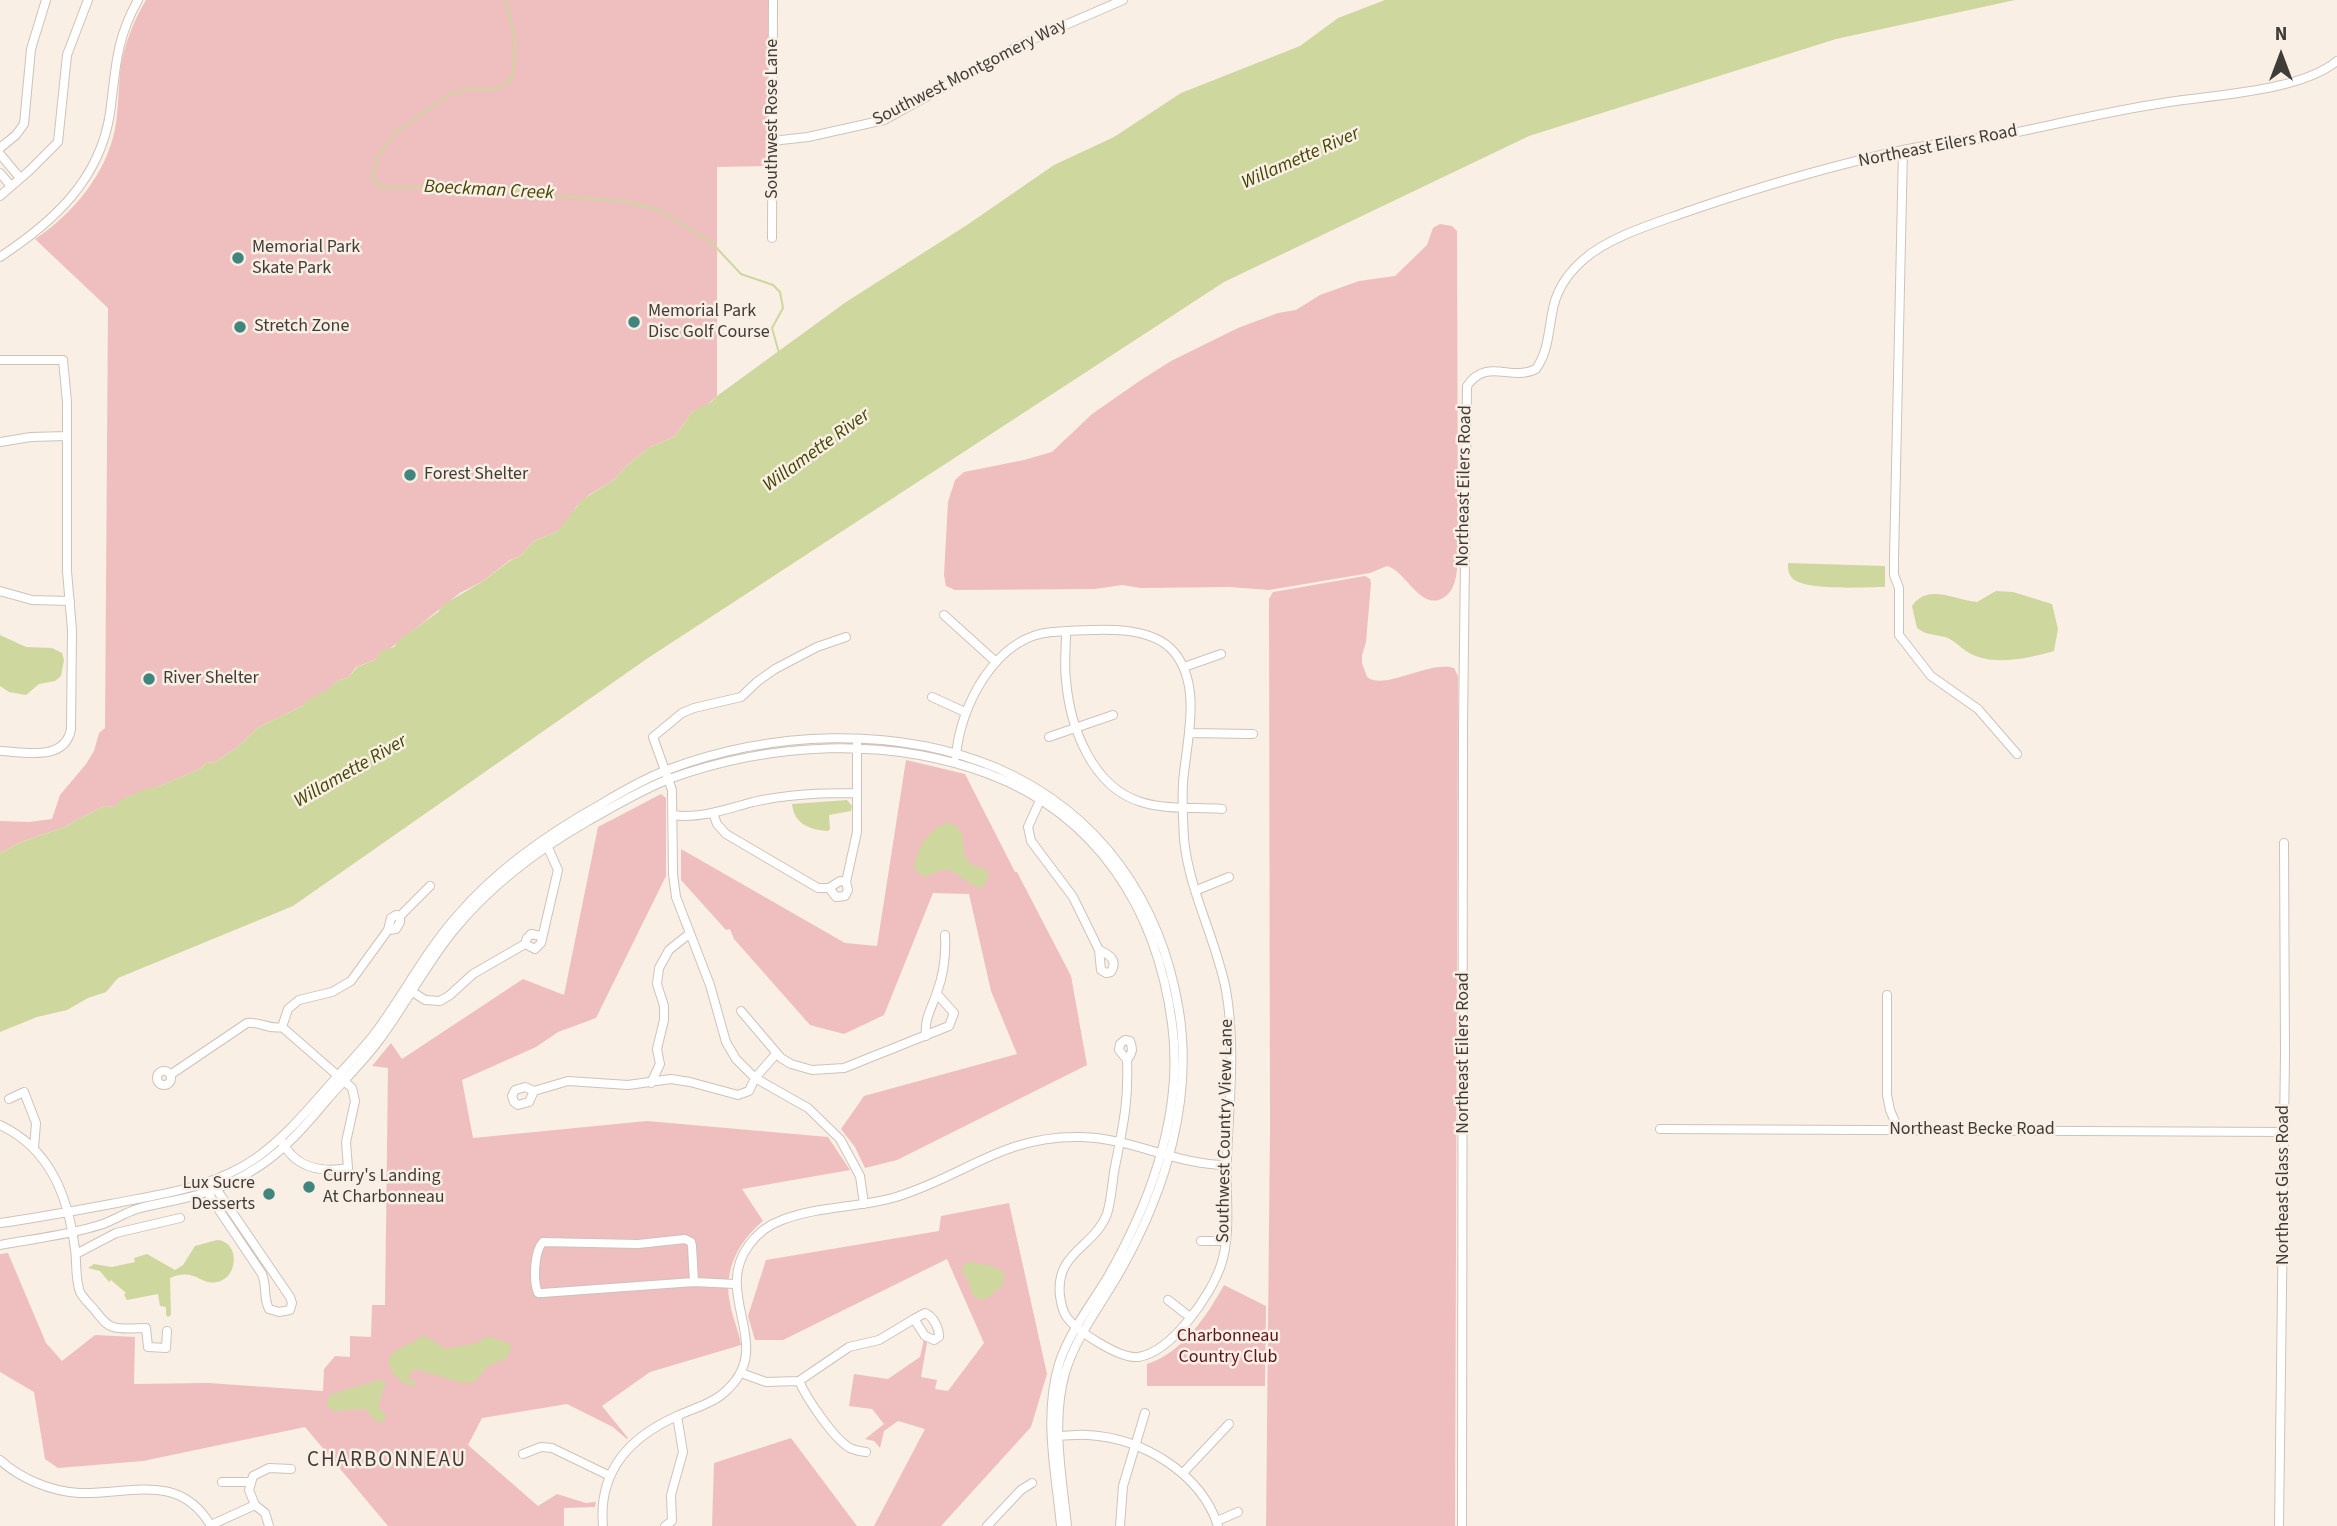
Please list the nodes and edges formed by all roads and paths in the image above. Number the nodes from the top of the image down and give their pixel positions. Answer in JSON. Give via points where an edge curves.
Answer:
{"nodes":[{"id":1,"x":46,"y":0,"type":"edge"},
{"id":2,"x":88,"y":0,"type":"edge"},
{"id":3,"x":138,"y":0,"type":"edge"},
{"id":4,"x":774,"y":0,"type":"edge"},
{"id":5,"x":1123,"y":0,"type":"edge"},
{"id":6,"x":2337,"y":61,"type":"edge"},
{"id":7,"x":772,"y":141,"type":"junction"},
{"id":8,"x":0,"y":148,"type":"edge"},
{"id":9,"x":1903,"y":150,"type":"junction"},
{"id":10,"x":0,"y":154,"type":"edge"},
{"id":11,"x":0,"y":173,"type":"edge"},
{"id":12,"x":20,"y":178,"type":"junction"},
{"id":13,"x":11,"y":186,"type":"junction"},
{"id":14,"x":0,"y":195,"type":"edge"},
{"id":15,"x":772,"y":238,"type":"dead end"},
{"id":16,"x":0,"y":257,"type":"edge"},
{"id":17,"x":0,"y":360,"type":"edge"},
{"id":18,"x":67,"y":436,"type":"junction"},
{"id":19,"x":0,"y":442,"type":"edge"},
{"id":20,"x":0,"y":591,"type":"edge"},
{"id":21,"x":71,"y":601,"type":"junction"},
{"id":22,"x":944,"y":615,"type":"dead end"},
{"id":23,"x":1066,"y":632,"type":"junction"},
{"id":24,"x":846,"y":637,"type":"dead end"},
{"id":25,"x":1220,"y":654,"type":"dead end"},
{"id":26,"x":996,"y":662,"type":"junction"},
{"id":27,"x":1184,"y":667,"type":"junction"},
{"id":28,"x":932,"y":697,"type":"dead end"},
{"id":29,"x":965,"y":712,"type":"junction"},
{"id":30,"x":1113,"y":715,"type":"dead end"},
{"id":31,"x":1075,"y":728,"type":"junction"},
{"id":32,"x":1189,"y":733,"type":"junction"},
{"id":33,"x":1253,"y":734,"type":"dead end"},
{"id":34,"x":1049,"y":737,"type":"dead end"},
{"id":35,"x":857,"y":744,"type":"junction"},
{"id":36,"x":0,"y":751,"type":"edge"},
{"id":37,"x":2017,"y":754,"type":"dead end"},
{"id":38,"x":956,"y":758,"type":"junction"},
{"id":39,"x":668,"y":775,"type":"junction"},
{"id":40,"x":857,"y":793,"type":"junction"},
{"id":41,"x":1042,"y":797,"type":"junction"},
{"id":42,"x":1183,"y":807,"type":"junction"},
{"id":43,"x":1222,"y":808,"type":"dead end"},
{"id":44,"x":713,"y":813,"type":"junction"},
{"id":45,"x":673,"y":815,"type":"junction"},
{"id":46,"x":545,"y":842,"type":"junction"},
{"id":47,"x":2284,"y":844,"type":"dead end"},
{"id":48,"x":1229,"y":877,"type":"dead end"},
{"id":49,"x":846,"y":883,"type":"junction"},
{"id":50,"x":430,"y":886,"type":"dead end"},
{"id":51,"x":829,"y":888,"type":"junction"},
{"id":52,"x":1197,"y":890,"type":"junction"},
{"id":53,"x":690,"y":934,"type":"junction"},
{"id":54,"x":945,"y":935,"type":"dead end"},
{"id":55,"x":1099,"y":950,"type":"dead end"},
{"id":56,"x":409,"y":989,"type":"junction"},
{"id":57,"x":937,"y":994,"type":"junction"},
{"id":58,"x":1887,"y":995,"type":"dead end"},
{"id":59,"x":741,"y":1011,"type":"dead end"},
{"id":60,"x":282,"y":1027,"type":"junction"},
{"id":61,"x":926,"y":1036,"type":"junction"},
{"id":62,"x":776,"y":1054,"type":"junction"},
{"id":63,"x":1127,"y":1060,"type":"dead end"},
{"id":64,"x":660,"y":1064,"type":"junction"},
{"id":65,"x":170,"y":1075,"type":"dead end"},
{"id":66,"x":341,"y":1078,"type":"junction"},
{"id":67,"x":755,"y":1078,"type":"junction"},
{"id":68,"x":671,"y":1079,"type":"junction"},
{"id":69,"x":651,"y":1083,"type":"junction"},
{"id":70,"x":534,"y":1091,"type":"dead end"},
{"id":71,"x":9,"y":1099,"type":"dead end"},
{"id":72,"x":0,"y":1125,"type":"edge"},
{"id":73,"x":1660,"y":1129,"type":"dead end"},
{"id":74,"x":1898,"y":1129,"type":"junction"},
{"id":75,"x":2284,"y":1132,"type":"junction"},
{"id":76,"x":282,"y":1143,"type":"junction"},
{"id":77,"x":1121,"y":1143,"type":"junction"},
{"id":78,"x":34,"y":1148,"type":"junction"},
{"id":79,"x":1166,"y":1154,"type":"junction"},
{"id":80,"x":1226,"y":1165,"type":"junction"},
{"id":81,"x":211,"y":1188,"type":"junction"},
{"id":82,"x":864,"y":1204,"type":"junction"},
{"id":83,"x":68,"y":1212,"type":"junction"},
{"id":84,"x":180,"y":1218,"type":"dead end"},
{"id":85,"x":0,"y":1223,"type":"edge"},
{"id":86,"x":72,"y":1232,"type":"junction"},
{"id":87,"x":1201,"y":1241,"type":"dead end"},
{"id":88,"x":1226,"y":1241,"type":"junction"},
{"id":89,"x":0,"y":1245,"type":"edge"},
{"id":90,"x":76,"y":1254,"type":"junction"},
{"id":91,"x":694,"y":1282,"type":"junction"},
{"id":92,"x":735,"y":1284,"type":"junction"},
{"id":93,"x":1168,"y":1300,"type":"dead end"},
{"id":94,"x":1190,"y":1317,"type":"junction"},
{"id":95,"x":914,"y":1319,"type":"dead end"},
{"id":96,"x":1080,"y":1330,"type":"junction"},
{"id":97,"x":167,"y":1331,"type":"dead end"},
{"id":98,"x":741,"y":1373,"type":"junction"},
{"id":99,"x":799,"y":1381,"type":"junction"},
{"id":100,"x":1145,"y":1413,"type":"dead end"},
{"id":101,"x":677,"y":1416,"type":"junction"},
{"id":102,"x":1229,"y":1424,"type":"dead end"},
{"id":103,"x":1055,"y":1436,"type":"junction"},
{"id":104,"x":1135,"y":1446,"type":"junction"},
{"id":105,"x":866,"y":1452,"type":"dead end"},
{"id":106,"x":523,"y":1454,"type":"dead end"},
{"id":107,"x":0,"y":1460,"type":"edge"},
{"id":108,"x":291,"y":1469,"type":"dead end"},
{"id":109,"x":1183,"y":1473,"type":"junction"},
{"id":110,"x":610,"y":1476,"type":"junction"},
{"id":111,"x":222,"y":1482,"type":"dead end"},
{"id":112,"x":250,"y":1482,"type":"junction"},
{"id":113,"x":1032,"y":1483,"type":"dead end"},
{"id":114,"x":255,"y":1505,"type":"junction"},
{"id":115,"x":1238,"y":1511,"type":"dead end"},
{"id":116,"x":1218,"y":1523,"type":"edge"},
{"id":117,"x":991,"y":1525,"type":"edge"},
{"id":118,"x":211,"y":1526,"type":"edge"},
{"id":119,"x":269,"y":1526,"type":"edge"},
{"id":120,"x":603,"y":1526,"type":"edge"},
{"id":121,"x":665,"y":1526,"type":"edge"},
{"id":122,"x":1061,"y":1526,"type":"edge"},
{"id":123,"x":1067,"y":1526,"type":"edge"},
{"id":124,"x":1120,"y":1526,"type":"edge"},
{"id":125,"x":1461,"y":1526,"type":"edge"},
{"id":126,"x":2279,"y":1526,"type":"edge"}],
"edges":[{"from":1,"to":8,"type":"street","via":[[31,48],[23,124]]},
{"from":2,"to":12,"type":"street","via":[[67,55],[58,142]]},
{"from":3,"to":16,"type":"street","via":[[123,31],[106,133],[88,176],[60,212]]},
{"from":4,"to":7,"type":"street","name":"Southwest Rose Lane"},
{"from":5,"to":7,"type":"street","name":"Southwest Montgomery Way","via":[[1026,42],[884,120]]},
{"from":6,"to":9,"type":"street","name":"Northeast Eilers Road","via":[[2309,78],[2249,91]]},
{"from":7,"to":15,"type":"street","name":"Southwest Rose Lane"},
{"from":9,"to":37,"type":"street","via":[[1894,559],[1899,635],[1931,676],[1978,709]]},
{"from":9,"to":125,"type":"street","name":"Northeast Eilers Road","via":[[1748,191],[1658,222],[1596,251],[1559,289],[1547,346],[1536,369],[1477,375],[1467,386]]},
{"from":10,"to":12,"type":"street"},
{"from":11,"to":13,"type":"street"},
{"from":12,"to":13,"type":"street"},
{"from":13,"to":14,"type":"street"},
{"from":17,"to":18,"type":"street","via":[[63,360]]},
{"from":18,"to":19,"type":"street"},
{"from":18,"to":21,"type":"street"},
{"from":20,"to":21,"type":"street","via":[[32,600]]},
{"from":21,"to":36,"type":"street","via":[[69,737],[54,752]]},
{"from":22,"to":26,"type":"street"},
{"from":23,"to":26,"type":"street","via":[[1034,635],[1004,652]]},
{"from":23,"to":27,"type":"street","via":[[1143,633],[1164,643]]},
{"from":23,"to":31,"type":"street","via":[[1066,684]]},
{"from":24,"to":39,"type":"street","via":[[775,669],[741,697],[682,713],[653,737]]},
{"from":25,"to":27,"type":"street"},
{"from":26,"to":29,"type":"street"},
{"from":27,"to":32,"type":"street","name":"Southwest Country View Lane"},
{"from":28,"to":29,"type":"street"},
{"from":29,"to":38,"type":"street"},
{"from":30,"to":31,"type":"street"},
{"from":31,"to":34,"type":"street"},
{"from":31,"to":42,"type":"street","via":[[1097,768],[1124,795],[1151,805]]},
{"from":32,"to":33,"type":"street"},
{"from":32,"to":42,"type":"street","name":"Southwest Country View Lane"},
{"from":35,"to":38,"type":"street","via":[[893,741]]},
{"from":35,"to":39,"type":"street","via":[[768,754]]},
{"from":35,"to":40,"type":"street"},
{"from":38,"to":41,"type":"street","via":[[1003,771]]},
{"from":39,"to":45,"type":"street"},
{"from":39,"to":46,"type":"street"},
{"from":40,"to":44,"type":"street","via":[[785,797]]},
{"from":40,"to":49,"type":"street","via":[[855,844]]},
{"from":41,"to":55,"type":"street","via":[[1028,827],[1031,841],[1073,897]]},
{"from":41,"to":79,"type":"street","via":[[1091,831],[1125,870],[1146,903],[1161,943],[1175,992],[1183,1052],[1181,1090]]},
{"from":42,"to":43,"type":"street"},
{"from":42,"to":52,"type":"street","name":"Southwest Country View Lane","via":[[1186,854]]},
{"from":44,"to":45,"type":"street"},
{"from":44,"to":51,"type":"street","via":[[731,838],[812,886]]},
{"from":45,"to":53,"type":"street","via":[[675,890]]},
{"from":46,"to":56,"type":"street","via":[[459,924]]},
{"from":46,"to":56,"type":"street","via":[[558,877],[541,936],[531,934],[525,944],[473,974],[446,999],[430,1001]]},
{"from":47,"to":75,"type":"street","name":"Northeast Glass Road"},
{"from":48,"to":52,"type":"street"},
{"from":49,"to":51,"type":"street"},
{"from":49,"to":51,"type":"street","via":[[848,890],[841,898]]},
{"from":50,"to":60,"type":"street","via":[[400,916],[396,929],[388,930],[351,981],[332,992],[299,1000],[289,1009]]},
{"from":52,"to":80,"type":"street","name":"Southwest Country View Lane","via":[[1220,963],[1228,1007],[1231,1077]]},
{"from":53,"to":64,"type":"street","via":[[669,950],[657,976],[665,1013],[657,1049]]},
{"from":53,"to":67,"type":"street","via":[[726,1042]]},
{"from":54,"to":57,"type":"street"},
{"from":56,"to":66,"type":"street"},
{"from":57,"to":61,"type":"street","via":[[927,1016]]},
{"from":57,"to":61,"type":"street","via":[[951,1007],[953,1020]]},
{"from":58,"to":74,"type":"street","via":[[1887,1095]]},
{"from":59,"to":62,"type":"street"},
{"from":60,"to":65,"type":"street","via":[[247,1023]]},
{"from":60,"to":66,"type":"street"},
{"from":61,"to":62,"type":"street","via":[[834,1070],[802,1068]]},
{"from":62,"to":67,"type":"street"},
{"from":63,"to":77,"type":"street","via":[[1128,1101]]},
{"from":64,"to":68,"type":"street"},
{"from":64,"to":69,"type":"street"},
{"from":66,"to":76,"type":"street"},
{"from":66,"to":76,"type":"street","via":[[355,1094],[346,1135],[348,1168],[305,1167]]},
{"from":67,"to":68,"type":"street","via":[[749,1091],[738,1095]]},
{"from":67,"to":82,"type":"street","via":[[808,1108],[831,1129],[854,1163]]},
{"from":68,"to":69,"type":"street"},
{"from":69,"to":70,"type":"street","via":[[568,1081]]},
{"from":71,"to":78,"type":"street","via":[[24,1093],[36,1123]]},
{"from":72,"to":78,"type":"street"},
{"from":73,"to":74,"type":"street","name":"Northeast Becke Road"},
{"from":74,"to":75,"type":"street","name":"Northeast Becke Road"},
{"from":75,"to":126,"type":"street","name":"Northeast Glass Road"},
{"from":76,"to":81,"type":"street","via":[[248,1172]]},
{"from":77,"to":79,"type":"street"},
{"from":77,"to":82,"type":"street","via":[[1081,1137],[1026,1142],[915,1190]]},
{"from":77,"to":96,"type":"street","via":[[1105,1217],[1061,1273],[1063,1311]]},
{"from":78,"to":83,"type":"street","via":[[55,1175]]},
{"from":79,"to":80,"type":"street"},
{"from":79,"to":96,"type":"street"},
{"from":80,"to":88,"type":"street","name":"Southwest Country View Lane"},
{"from":81,"to":81,"type":"street","via":[[262,1274],[269,1309],[290,1310],[290,1297]]},
{"from":81,"to":83,"type":"street"},
{"from":81,"to":86,"type":"street"},
{"from":82,"to":92,"type":"street","via":[[769,1225],[744,1253]]},
{"from":83,"to":85,"type":"street"},
{"from":83,"to":86,"type":"street"},
{"from":84,"to":90,"type":"street","via":[[116,1233]]},
{"from":86,"to":89,"type":"street"},
{"from":86,"to":90,"type":"street"},
{"from":87,"to":88,"type":"street"},
{"from":88,"to":94,"type":"street","name":"Southwest Country View Lane","via":[[1216,1277]]},
{"from":90,"to":97,"type":"street","via":[[79,1290],[107,1324],[146,1328],[150,1348],[166,1348]]},
{"from":91,"to":91,"type":"street","via":[[542,1293],[535,1282],[543,1242],[685,1239],[692,1245]]},
{"from":91,"to":92,"type":"street"},
{"from":92,"to":98,"type":"street","via":[[747,1340]]},
{"from":93,"to":94,"type":"street"},
{"from":94,"to":96,"type":"street","name":"Southwest Country View Lane","via":[[1169,1341],[1138,1357],[1121,1355]]},
{"from":95,"to":99,"type":"street","via":[[879,1340],[849,1347]]},
{"from":96,"to":103,"type":"street","via":[[1065,1347],[1053,1390]]},
{"from":98,"to":99,"type":"street","via":[[766,1382]]},
{"from":98,"to":101,"type":"street","via":[[722,1394]]},
{"from":99,"to":105,"type":"street","via":[[845,1444]]},
{"from":100,"to":104,"type":"street"},
{"from":101,"to":110,"type":"street","via":[[638,1437]]},
{"from":101,"to":121,"type":"street","via":[[683,1452],[671,1495],[672,1521]]},
{"from":102,"to":109,"type":"street"},
{"from":103,"to":104,"type":"street","via":[[1088,1435]]},
{"from":103,"to":122,"type":"street"},
{"from":103,"to":123,"type":"street"},
{"from":104,"to":109,"type":"street"},
{"from":104,"to":124,"type":"street","via":[[1122,1493]]},
{"from":106,"to":110,"type":"street","via":[[552,1448]]},
{"from":107,"to":118,"type":"street","via":[[16,1473],[58,1490],[90,1493],[145,1488],[167,1492],[189,1501]]},
{"from":108,"to":112,"type":"street","via":[[263,1470]]},
{"from":109,"to":116,"type":"street"},
{"from":110,"to":120,"type":"street"},
{"from":111,"to":112,"type":"street"},
{"from":112,"to":114,"type":"street"},
{"from":113,"to":117,"type":"street"},
{"from":114,"to":118,"type":"street"},
{"from":114,"to":119,"type":"street","via":[[265,1513]]},
{"from":115,"to":116,"type":"street"}]}
